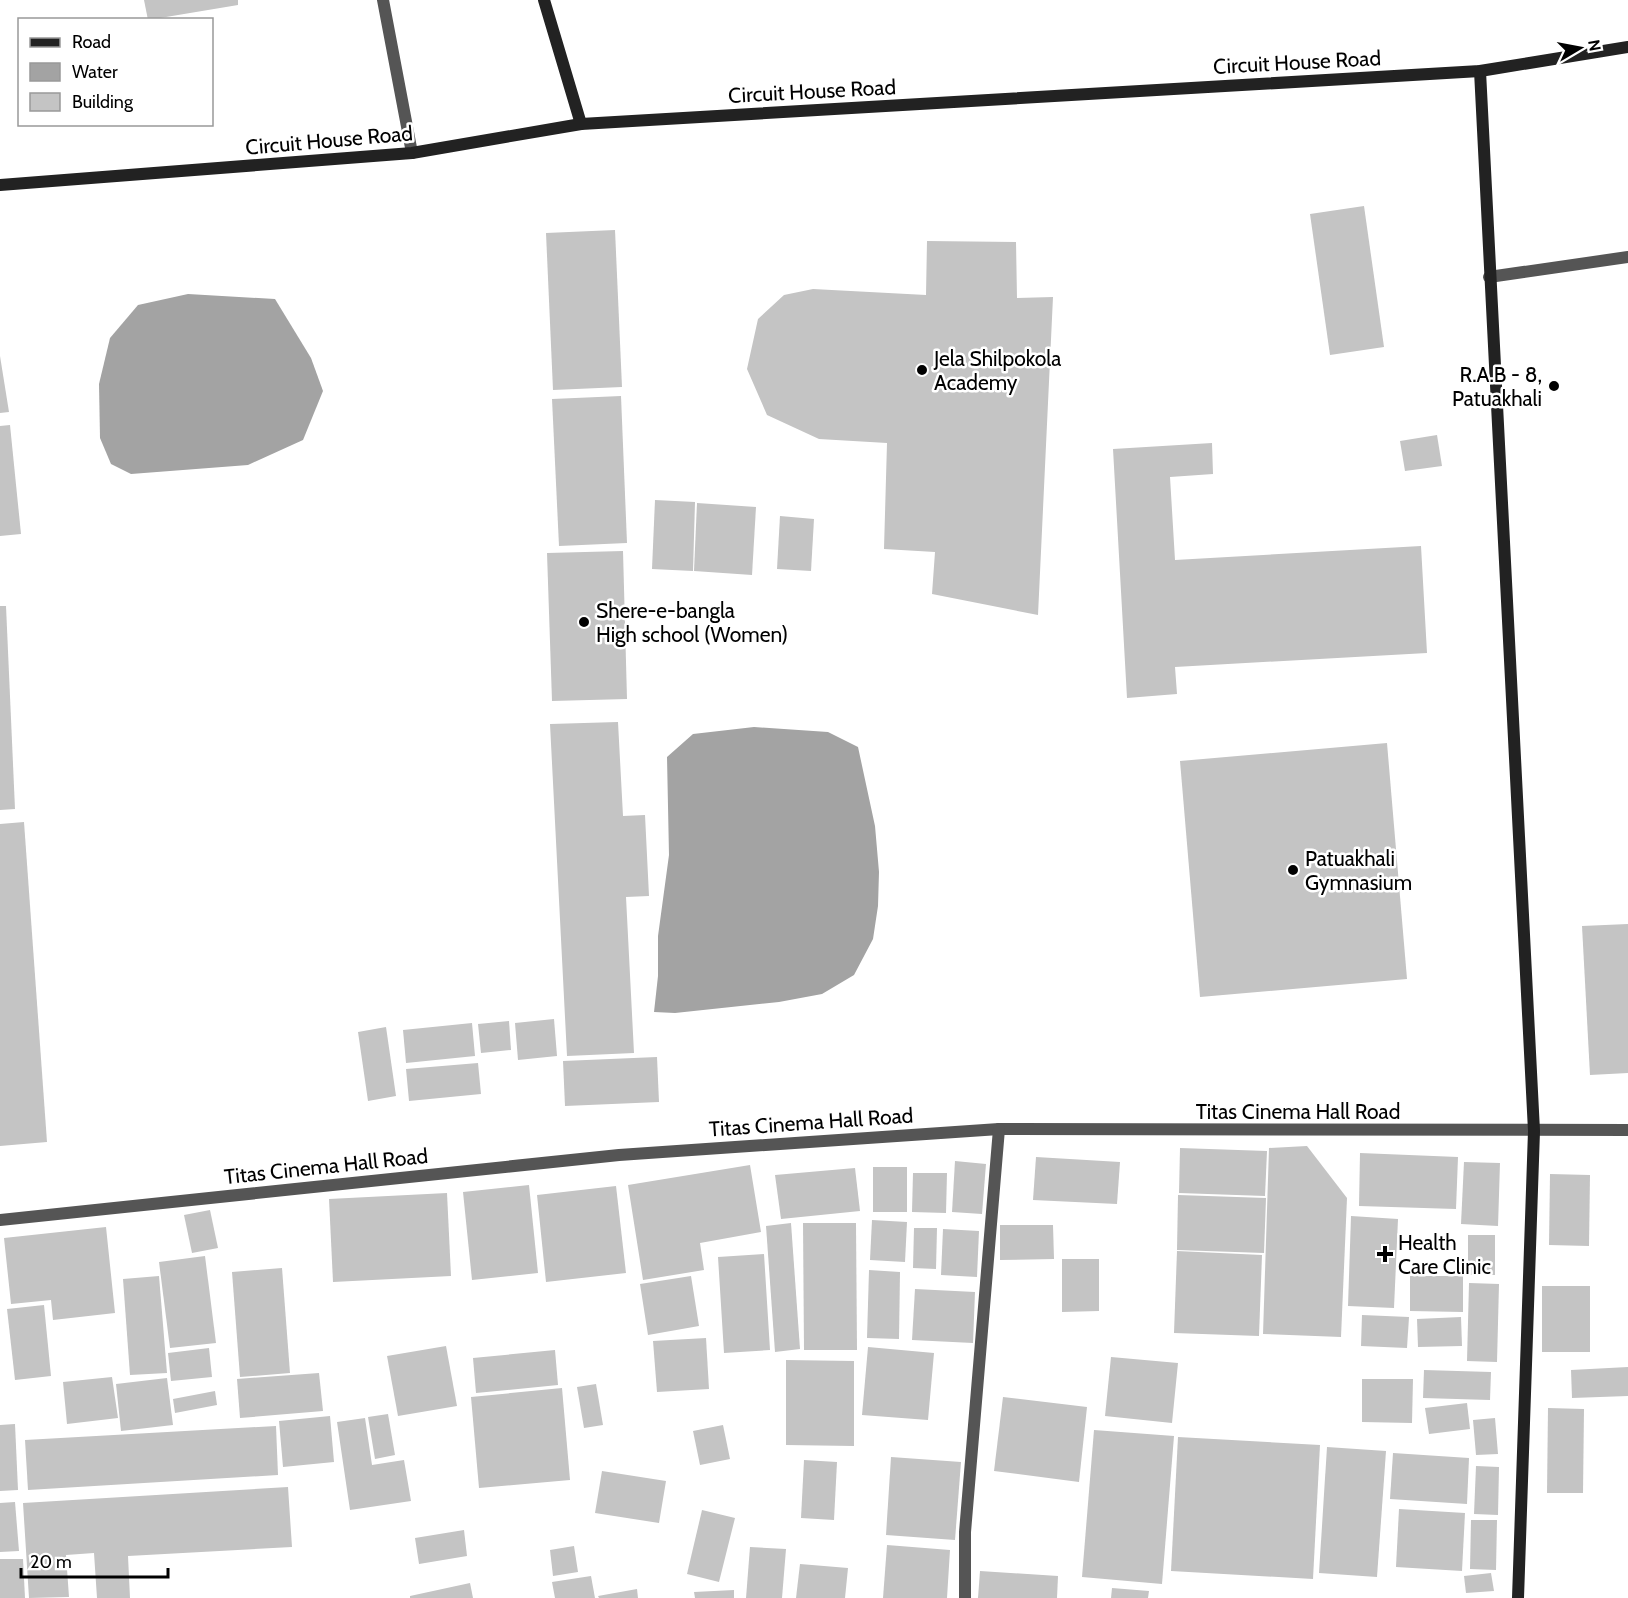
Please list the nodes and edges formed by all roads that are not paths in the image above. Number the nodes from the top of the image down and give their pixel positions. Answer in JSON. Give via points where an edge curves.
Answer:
{"nodes":[{"id":1,"x":383,"y":0,"type":"edge"},
{"id":2,"x":544,"y":0,"type":"edge"},
{"id":3,"x":1628,"y":47,"type":"edge"},
{"id":4,"x":1480,"y":71,"type":"junction"},
{"id":5,"x":581,"y":124,"type":"junction"},
{"id":6,"x":412,"y":153,"type":"junction"},
{"id":7,"x":0,"y":185,"type":"edge"},
{"id":8,"x":1628,"y":257,"type":"edge"},
{"id":9,"x":1489,"y":277,"type":"junction"},
{"id":10,"x":999,"y":1129,"type":"junction"},
{"id":11,"x":1628,"y":1130,"type":"edge"},
{"id":12,"x":1534,"y":1131,"type":"junction"},
{"id":13,"x":0,"y":1220,"type":"edge"},
{"id":14,"x":964,"y":1598,"type":"edge"},
{"id":15,"x":1518,"y":1598,"type":"edge"}],
"edges":[{"from":1,"to":6,"type":"street"},
{"from":2,"to":5,"type":"street"},
{"from":3,"to":4,"type":"street","name":"Circuit House Road"},
{"from":4,"to":5,"type":"street","name":"Circuit House Road"},
{"from":4,"to":9,"type":"street"},
{"from":5,"to":6,"type":"street","name":"Circuit House Road"},
{"from":6,"to":7,"type":"street","name":"Circuit House Road"},
{"from":8,"to":9,"type":"street"},
{"from":9,"to":12,"type":"street"},
{"from":10,"to":12,"type":"street","name":"Titas Cinema Hall Road"},
{"from":10,"to":13,"type":"street","name":"Titas Cinema Hall Road","via":[[619,1155]]},
{"from":10,"to":14,"type":"street","via":[[965,1532]]},
{"from":11,"to":12,"type":"street","name":"Titas Cinema Hall Road"},
{"from":12,"to":15,"type":"street"}]}
